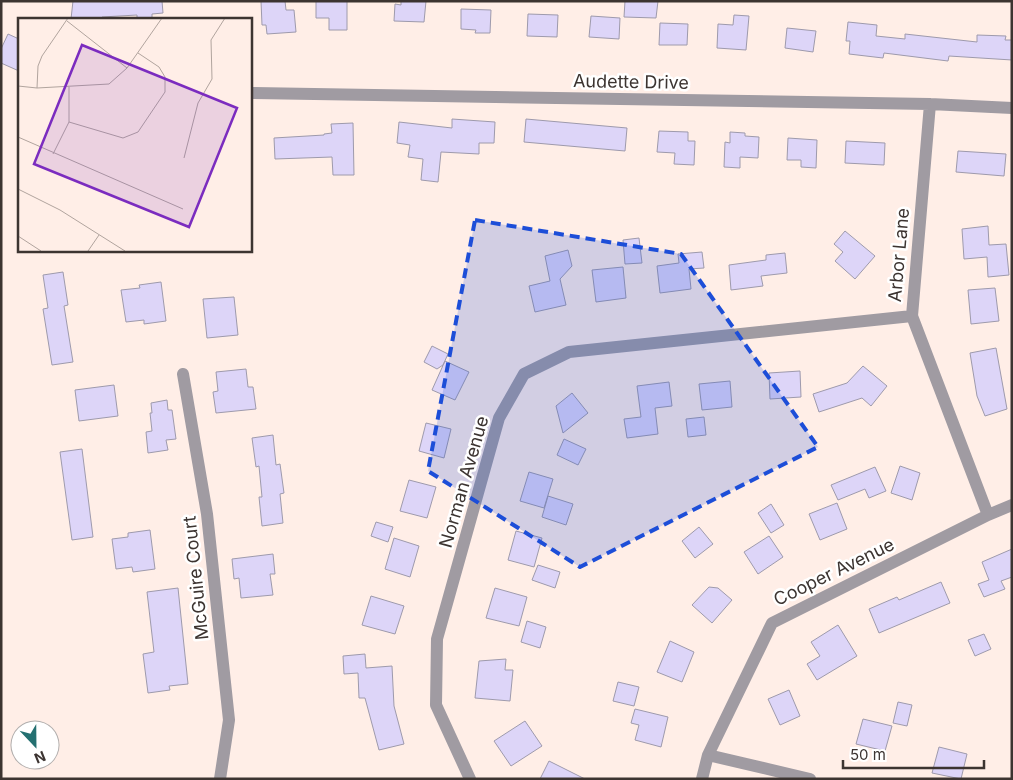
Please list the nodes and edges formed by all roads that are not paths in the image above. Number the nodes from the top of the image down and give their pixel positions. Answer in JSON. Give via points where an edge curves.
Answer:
{"nodes":[{"id":1,"x":251,"y":93,"type":"edge"},
{"id":2,"x":930,"y":104,"type":"junction"},
{"id":3,"x":1012,"y":108,"type":"edge"},
{"id":4,"x":912,"y":316,"type":"junction"},
{"id":5,"x":182,"y":374,"type":"dead end"},
{"id":6,"x":1012,"y":505,"type":"edge"},
{"id":7,"x":988,"y":515,"type":"junction"},
{"id":8,"x":708,"y":755,"type":"junction"},
{"id":9,"x":220,"y":779,"type":"edge"},
{"id":10,"x":470,"y":779,"type":"edge"},
{"id":11,"x":702,"y":779,"type":"edge"},
{"id":12,"x":810,"y":779,"type":"edge"}],
"edges":[{"from":1,"to":2,"type":"street","name":"Audette Drive"},
{"from":2,"to":3,"type":"street","name":"Audette Drive"},
{"from":2,"to":4,"type":"street","name":"Arbor Lane"},
{"from":4,"to":7,"type":"street","name":"Arbor Lane"},
{"from":4,"to":10,"type":"street","name":"Norman Avenue","via":[[569,352],[524,374],[499,418],[437,639],[436,704]]},
{"from":5,"to":9,"type":"street","name":"McGuire Court","via":[[207,514],[229,720]]},
{"from":6,"to":7,"type":"street","name":"Cooper Avenue"},
{"from":7,"to":8,"type":"street","name":"Cooper Avenue","via":[[772,623]]},
{"from":8,"to":11,"type":"street","name":"Cooper Avenue"},
{"from":8,"to":12,"type":"street"}]}
